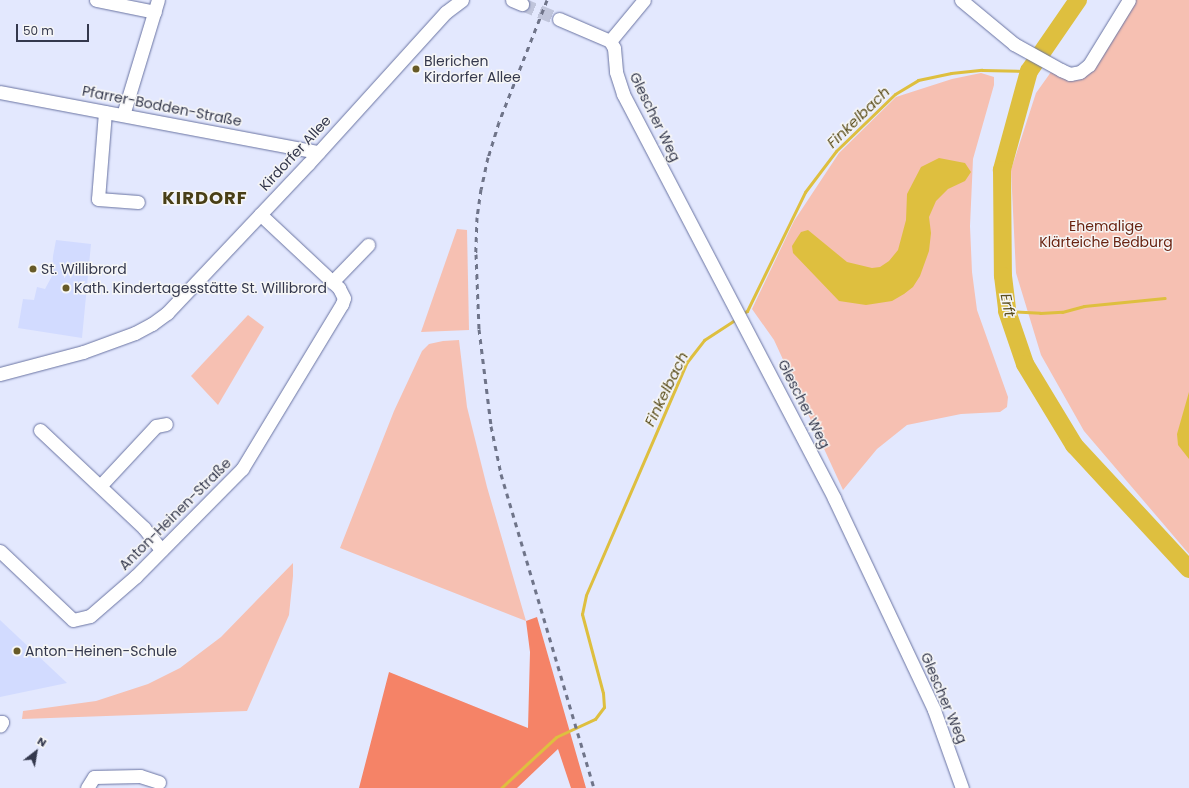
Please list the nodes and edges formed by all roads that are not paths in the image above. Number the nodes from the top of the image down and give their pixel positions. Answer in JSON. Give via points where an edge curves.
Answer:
{"nodes":[{"id":1,"x":96,"y":0,"type":"edge"},
{"id":2,"x":462,"y":0,"type":"edge"},
{"id":3,"x":644,"y":0,"type":"edge"},
{"id":4,"x":961,"y":0,"type":"edge"},
{"id":5,"x":1129,"y":0,"type":"edge"},
{"id":6,"x":156,"y":6,"type":"edge"},
{"id":7,"x":559,"y":19,"type":"tunnel mouth"},
{"id":8,"x":610,"y":41,"type":"junction"},
{"id":9,"x":0,"y":92,"type":"edge"},
{"id":10,"x":105,"y":112,"type":"junction"},
{"id":11,"x":124,"y":115,"type":"junction"},
{"id":12,"x":318,"y":152,"type":"junction"},
{"id":13,"x":138,"y":202,"type":"dead end"},
{"id":14,"x":260,"y":214,"type":"junction"},
{"id":15,"x":368,"y":245,"type":"dead end"},
{"id":16,"x":332,"y":282,"type":"junction"},
{"id":17,"x":0,"y":374,"type":"edge"},
{"id":18,"x":166,"y":424,"type":"dead end"},
{"id":19,"x":40,"y":430,"type":"dead end"},
{"id":20,"x":100,"y":486,"type":"junction"},
{"id":21,"x":160,"y":550,"type":"junction"},
{"id":22,"x":0,"y":551,"type":"edge"},
{"id":23,"x":0,"y":722,"type":"edge"},
{"id":24,"x":0,"y":726,"type":"edge"},
{"id":25,"x":159,"y":782,"type":"dead end"},
{"id":26,"x":87,"y":788,"type":"edge"},
{"id":27,"x":962,"y":788,"type":"edge"}],
"edges":[{"from":1,"to":6,"type":"street"},
{"from":2,"to":12,"type":"street","name":"Kirdorfer Allee","via":[[446,12]]},
{"from":3,"to":8,"type":"street"},
{"from":4,"to":5,"type":"street","via":[[1020,47],[1070,74],[1080,72],[1089,65]]},
{"from":6,"to":11,"type":"street"},
{"from":7,"to":8,"type":"street"},
{"from":8,"to":27,"type":"street","name":"Glescher Weg","via":[[614,48],[616,72],[623,94],[830,491],[934,710]]},
{"from":9,"to":10,"type":"street","name":"Pfarrer-Bodden-Straße"},
{"from":10,"to":11,"type":"street","name":"Pfarrer-Bodden-Straße"},
{"from":10,"to":13,"type":"street","via":[[98,199]]},
{"from":11,"to":12,"type":"street","name":"Pfarrer-Bodden-Straße"},
{"from":12,"to":14,"type":"street","name":"Kirdorfer Allee"},
{"from":14,"to":16,"type":"street","name":"Anton-Heinen-Straße"},
{"from":14,"to":17,"type":"street","name":"Kirdorfer Allee","via":[[167,313],[152,324],[83,352]]},
{"from":15,"to":16,"type":"street"},
{"from":16,"to":21,"type":"street","name":"Anton-Heinen-Straße","via":[[344,298],[342,304],[242,469],[223,491]]},
{"from":18,"to":20,"type":"street","via":[[156,426]]},
{"from":19,"to":20,"type":"street"},
{"from":20,"to":21,"type":"street","via":[[144,528]]},
{"from":21,"to":22,"type":"street","name":"Anton-Heinen-Straße","via":[[136,576],[90,616],[73,620]]},
{"from":23,"to":24,"type":"street"},
{"from":25,"to":26,"type":"street","via":[[140,776],[94,777]]}]}
